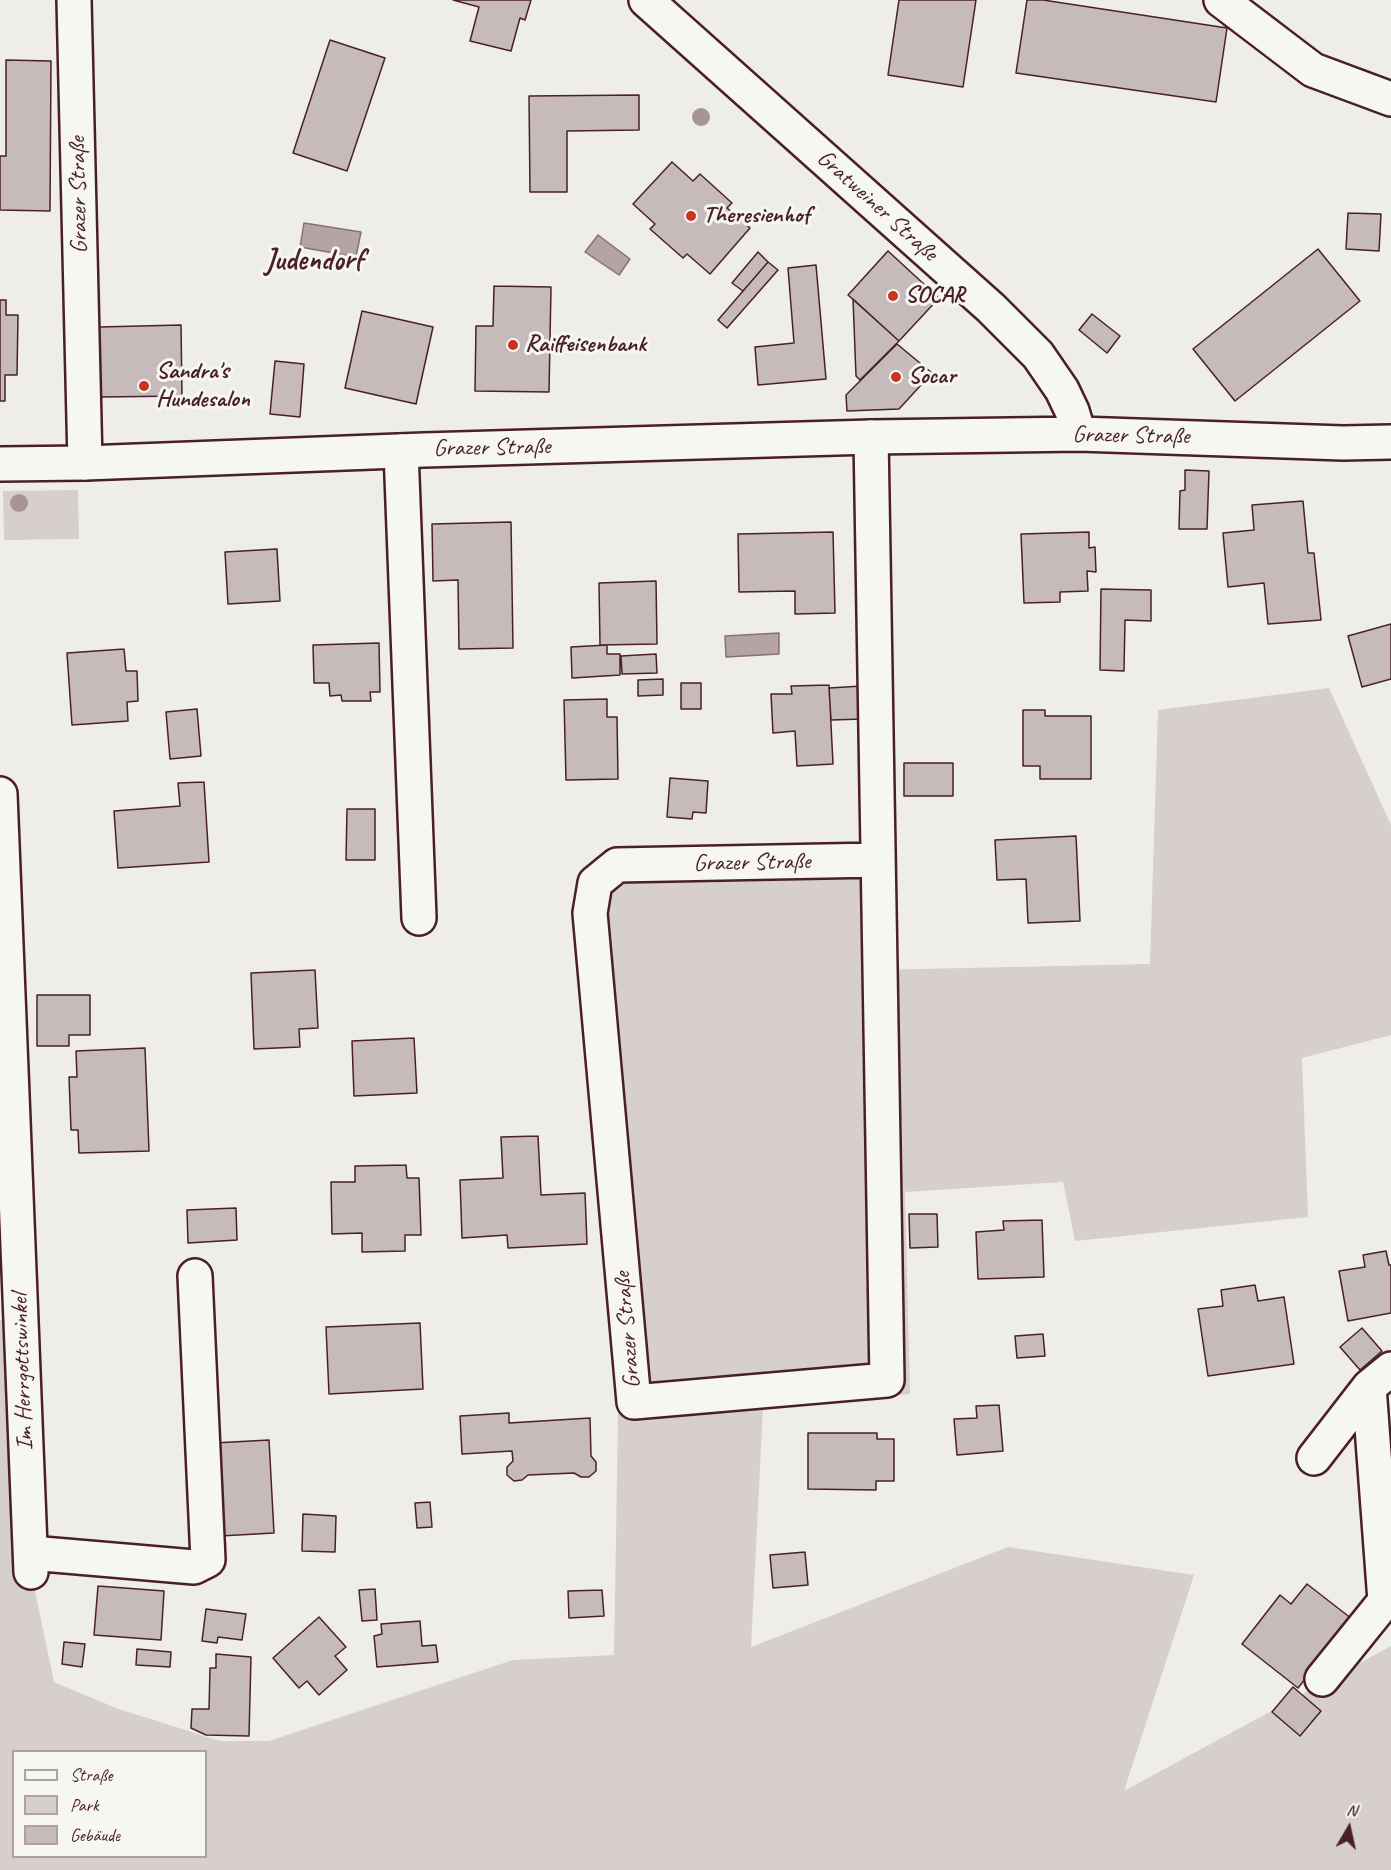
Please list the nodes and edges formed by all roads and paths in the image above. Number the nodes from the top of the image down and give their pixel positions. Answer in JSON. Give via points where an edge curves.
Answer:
{"nodes":[{"id":1,"x":74,"y":0,"type":"edge"},
{"id":2,"x":646,"y":0,"type":"edge"},
{"id":3,"x":1221,"y":0,"type":"edge"},
{"id":4,"x":1391,"y":99,"type":"edge"},
{"id":5,"x":1079,"y":434,"type":"junction"},
{"id":6,"x":871,"y":437,"type":"junction"},
{"id":7,"x":1391,"y":442,"type":"edge"},
{"id":8,"x":401,"y":451,"type":"junction"},
{"id":9,"x":85,"y":463,"type":"junction"},
{"id":10,"x":0,"y":464,"type":"edge"},
{"id":11,"x":0,"y":794,"type":"edge"},
{"id":12,"x":877,"y":860,"type":"junction"},
{"id":13,"x":419,"y":918,"type":"dead end"},
{"id":14,"x":195,"y":1276,"type":"dead end"},
{"id":15,"x":1380,"y":1378,"type":"edge"},
{"id":16,"x":1314,"y":1458,"type":"dead end"},
{"id":17,"x":1322,"y":1679,"type":"dead end"}],
"edges":[{"from":1,"to":9,"type":"street","name":"Grazer Straße"},
{"from":2,"to":5,"type":"street","name":"Gratweiner Straße","via":[[1038,355],[1062,390]]},
{"from":3,"to":4,"type":"street","via":[[1313,70]]},
{"from":5,"to":6,"type":"street","name":"Grazer Straße"},
{"from":5,"to":7,"type":"street","name":"Grazer Straße"},
{"from":6,"to":8,"type":"street","name":"Grazer Straße"},
{"from":6,"to":12,"type":"street","name":"Grazer Straße"},
{"from":8,"to":9,"type":"street","name":"Grazer Straße"},
{"from":8,"to":13,"type":"street","name":"Grazer Straße"},
{"from":9,"to":10,"type":"street","name":"Grazer Straße"},
{"from":11,"to":14,"type":"street","name":"Im Herrgottswinkel","via":[[31,1563],[194,1567],[208,1560]]},
{"from":12,"to":12,"type":"street","name":"Grazer Straße","via":[[887,1380],[634,1402],[590,913],[595,883],[617,865]]},
{"from":15,"to":16,"type":"street"},
{"from":15,"to":17,"type":"street","via":[[1385,1601]]}]}
